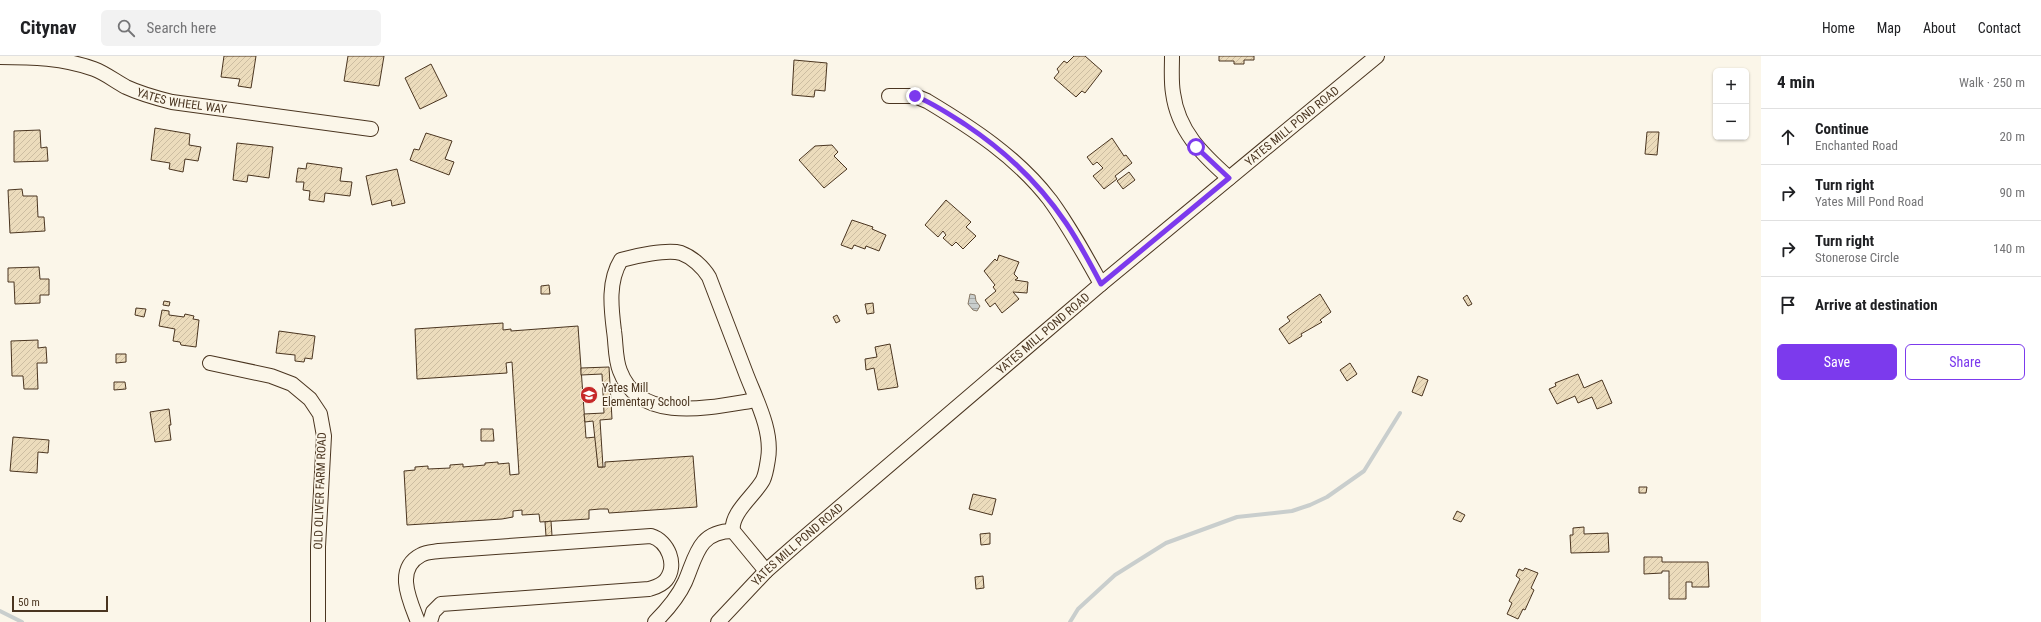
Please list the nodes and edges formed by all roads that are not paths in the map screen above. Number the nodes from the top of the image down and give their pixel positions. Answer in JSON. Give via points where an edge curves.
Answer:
{"nodes":[{"id":1,"x":1172,"y":56,"type":"edge"},
{"id":2,"x":1377,"y":56,"type":"edge"},
{"id":3,"x":0,"y":57,"type":"edge"},
{"id":4,"x":889,"y":96,"type":"dead end"},
{"id":5,"x":371,"y":129,"type":"dead end"},
{"id":6,"x":1229,"y":178,"type":"junction"},
{"id":7,"x":1101,"y":284,"type":"junction"},
{"id":8,"x":210,"y":363,"type":"dead end"},
{"id":9,"x":756,"y":400,"type":"junction"},
{"id":10,"x":733,"y":531,"type":"junction"},
{"id":11,"x":766,"y":571,"type":"junction"},
{"id":12,"x":318,"y":622,"type":"edge"},
{"id":13,"x":418,"y":622,"type":"edge"},
{"id":14,"x":430,"y":622,"type":"edge"},
{"id":15,"x":655,"y":622,"type":"edge"},
{"id":16,"x":718,"y":622,"type":"edge"}],
"edges":[{"from":1,"to":6,"type":"street","via":[[1172,92],[1180,121],[1196,147]]},
{"from":2,"to":6,"type":"street","name":"YATES MILL POND ROAD"},
{"from":3,"to":5,"type":"street","name":"YATES WHEEL WAY","via":[[46,58],[71,62],[96,69],[126,87],[148,96],[179,104]]},
{"from":4,"to":7,"type":"street","via":[[915,96],[927,101],[996,146],[1049,199]]},
{"from":6,"to":7,"type":"street","name":"YATES MILL POND ROAD"},
{"from":7,"to":11,"type":"street","name":"YATES MILL POND ROAD"},
{"from":8,"to":12,"type":"street","name":"OLD OLIVER FARM ROAD","via":[[271,376],[292,384],[310,399],[320,414],[324,436],[318,547]]},
{"from":9,"to":9,"type":"street","via":[[704,269],[680,253],[639,255],[621,260],[612,283],[614,328],[619,370],[630,389],[644,401],[662,406],[699,409]]},
{"from":9,"to":10,"type":"street","via":[[770,447],[768,460],[764,478],[734,517]]},
{"from":10,"to":11,"type":"street"},
{"from":10,"to":15,"type":"street","via":[[723,531],[702,544],[693,557],[675,599]]},
{"from":11,"to":16,"type":"street","name":"YATES MILL POND ROAD"},
{"from":13,"to":14,"type":"street","via":[[408,597],[406,572],[411,562],[421,554],[651,536],[658,538],[663,544],[671,561],[666,580],[649,590],[441,604],[432,612]]}]}
